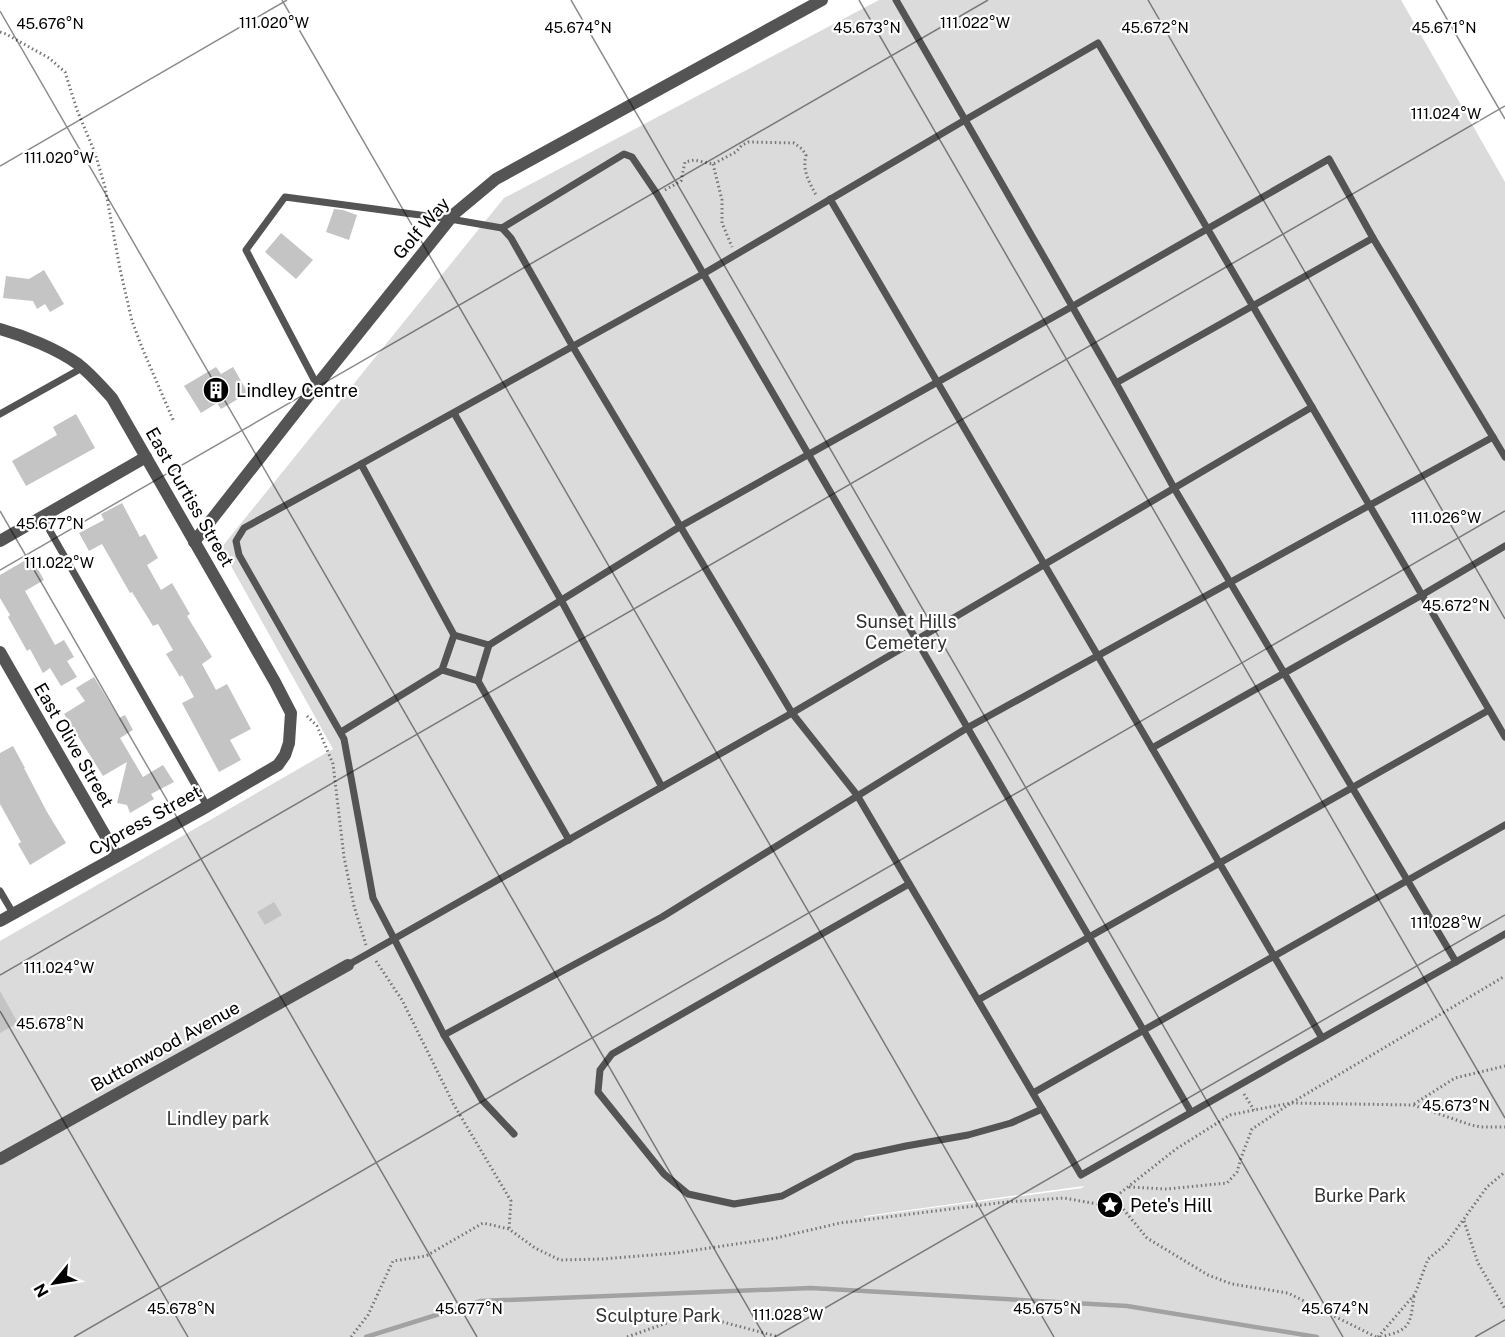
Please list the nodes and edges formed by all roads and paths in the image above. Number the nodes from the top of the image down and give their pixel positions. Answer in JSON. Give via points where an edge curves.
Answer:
{"nodes":[{"id":1,"x":822,"y":0,"type":"edge"},
{"id":2,"x":896,"y":0,"type":"edge"},
{"id":3,"x":0,"y":32,"type":"edge"},
{"id":4,"x":965,"y":120,"type":"junction"},
{"id":5,"x":713,"y":164,"type":"junction"},
{"id":6,"x":657,"y":194,"type":"junction"},
{"id":7,"x":830,"y":199,"type":"junction"},
{"id":8,"x":821,"y":205,"type":"junction"},
{"id":9,"x":450,"y":219,"type":"junction"},
{"id":10,"x":1207,"y":227,"type":"junction"},
{"id":11,"x":502,"y":228,"type":"junction"},
{"id":12,"x":1374,"y":238,"type":"junction"},
{"id":13,"x":735,"y":255,"type":"junction"},
{"id":14,"x":703,"y":274,"type":"junction"},
{"id":15,"x":1072,"y":306,"type":"junction"},
{"id":16,"x":1253,"y":306,"type":"junction"},
{"id":17,"x":0,"y":329,"type":"edge"},
{"id":18,"x":573,"y":347,"type":"junction"},
{"id":19,"x":82,"y":368,"type":"junction"},
{"id":20,"x":937,"y":382,"type":"junction"},
{"id":21,"x":1116,"y":383,"type":"junction"},
{"id":22,"x":317,"y":385,"type":"junction"},
{"id":23,"x":1312,"y":407,"type":"junction"},
{"id":24,"x":454,"y":412,"type":"junction"},
{"id":25,"x":0,"y":414,"type":"edge"},
{"id":26,"x":174,"y":422,"type":"dead end"},
{"id":27,"x":1493,"y":437,"type":"junction"},
{"id":28,"x":808,"y":455,"type":"junction"},
{"id":29,"x":146,"y":457,"type":"junction"},
{"id":30,"x":1505,"y":457,"type":"edge"},
{"id":31,"x":361,"y":464,"type":"junction"},
{"id":32,"x":1174,"y":488,"type":"junction"},
{"id":33,"x":1370,"y":505,"type":"junction"},
{"id":34,"x":42,"y":517,"type":"junction"},
{"id":35,"x":681,"y":526,"type":"junction"},
{"id":36,"x":0,"y":541,"type":"edge"},
{"id":37,"x":195,"y":542,"type":"junction"},
{"id":38,"x":1505,"y":546,"type":"edge"},
{"id":39,"x":1045,"y":565,"type":"junction"},
{"id":40,"x":1230,"y":582,"type":"junction"},
{"id":41,"x":1422,"y":595,"type":"junction"},
{"id":42,"x":561,"y":600,"type":"junction"},
{"id":43,"x":454,"y":635,"type":"junction"},
{"id":44,"x":917,"y":640,"type":"junction"},
{"id":45,"x":489,"y":645,"type":"junction"},
{"id":46,"x":0,"y":652,"type":"edge"},
{"id":47,"x":1098,"y":656,"type":"junction"},
{"id":48,"x":442,"y":670,"type":"junction"},
{"id":49,"x":1285,"y":673,"type":"junction"},
{"id":50,"x":478,"y":681,"type":"junction"},
{"id":51,"x":1489,"y":710,"type":"junction"},
{"id":52,"x":792,"y":713,"type":"junction"},
{"id":53,"x":967,"y":728,"type":"junction"},
{"id":54,"x":341,"y":732,"type":"junction"},
{"id":55,"x":290,"y":734,"type":"joint"},
{"id":56,"x":1505,"y":737,"type":"edge"},
{"id":57,"x":1152,"y":748,"type":"junction"},
{"id":58,"x":662,"y":787,"type":"junction"},
{"id":59,"x":1353,"y":787,"type":"junction"},
{"id":60,"x":857,"y":795,"type":"junction"},
{"id":61,"x":207,"y":806,"type":"junction"},
{"id":62,"x":1505,"y":825,"type":"edge"},
{"id":63,"x":569,"y":840,"type":"junction"},
{"id":64,"x":117,"y":856,"type":"junction"},
{"id":65,"x":1219,"y":863,"type":"junction"},
{"id":66,"x":1408,"y":880,"type":"junction"},
{"id":67,"x":909,"y":884,"type":"junction"},
{"id":68,"x":0,"y":891,"type":"edge"},
{"id":69,"x":13,"y":914,"type":"junction"},
{"id":70,"x":0,"y":921,"type":"edge"},
{"id":71,"x":1505,"y":934,"type":"edge"},
{"id":72,"x":1089,"y":937,"type":"junction"},
{"id":73,"x":393,"y":939,"type":"junction"},
{"id":74,"x":1274,"y":956,"type":"junction"},
{"id":75,"x":1456,"y":962,"type":"junction"},
{"id":76,"x":348,"y":965,"type":"joint"},
{"id":77,"x":1505,"y":976,"type":"edge"},
{"id":78,"x":978,"y":1000,"type":"junction"},
{"id":79,"x":1143,"y":1030,"type":"junction"},
{"id":80,"x":444,"y":1035,"type":"junction"},
{"id":81,"x":1322,"y":1038,"type":"junction"},
{"id":82,"x":1505,"y":1066,"type":"edge"},
{"id":83,"x":1239,"y":1085,"type":"junction"},
{"id":84,"x":1032,"y":1093,"type":"junction"},
{"id":85,"x":1291,"y":1103,"type":"junction"},
{"id":86,"x":1413,"y":1105,"type":"junction"},
{"id":87,"x":1042,"y":1109,"type":"junction"},
{"id":88,"x":1254,"y":1110,"type":"junction"},
{"id":89,"x":1191,"y":1112,"type":"junction"},
{"id":90,"x":1505,"y":1126,"type":"edge"},
{"id":91,"x":514,"y":1134,"type":"dead end"},
{"id":92,"x":0,"y":1159,"type":"edge"},
{"id":93,"x":1505,"y":1172,"type":"edge"},
{"id":94,"x":1128,"y":1187,"type":"junction"},
{"id":95,"x":1115,"y":1197,"type":"junction"},
{"id":96,"x":1463,"y":1221,"type":"junction"},
{"id":97,"x":1414,"y":1294,"type":"junction"},
{"id":98,"x":1505,"y":1309,"type":"edge"},
{"id":99,"x":351,"y":1337,"type":"edge"},
{"id":100,"x":627,"y":1337,"type":"edge"},
{"id":101,"x":779,"y":1337,"type":"edge"},
{"id":102,"x":1378,"y":1337,"type":"edge"}],
"edges":[{"from":1,"to":9,"type":"street","name":"Golf Way","via":[[496,179]]},
{"from":2,"to":4,"type":"lane"},
{"from":3,"to":26,"type":"path","via":[[49,58],[65,72],[105,187],[132,321]]},
{"from":4,"to":7,"type":"lane"},
{"from":4,"to":10,"type":"lane","via":[[1098,43]]},
{"from":4,"to":15,"type":"lane"},
{"from":5,"to":6,"type":"path","via":[[685,162],[681,182]]},
{"from":5,"to":8,"type":"path","via":[[749,142],[794,142],[806,155],[806,175]]},
{"from":5,"to":13,"type":"path","via":[[722,200],[722,223]]},
{"from":6,"to":11,"type":"lane","via":[[632,157],[624,154]]},
{"from":6,"to":14,"type":"lane"},
{"from":7,"to":8,"type":"lane"},
{"from":7,"to":20,"type":"lane"},
{"from":8,"to":13,"type":"lane"},
{"from":9,"to":11,"type":"lane"},
{"from":9,"to":22,"type":"street","name":"Golf Way"},
{"from":9,"to":22,"type":"lane","via":[[285,197],[246,250]]},
{"from":10,"to":12,"type":"lane","via":[[1329,159]]},
{"from":10,"to":15,"type":"lane"},
{"from":10,"to":16,"type":"lane"},
{"from":11,"to":18,"type":"lane"},
{"from":12,"to":16,"type":"lane"},
{"from":12,"to":27,"type":"lane"},
{"from":13,"to":14,"type":"lane"},
{"from":14,"to":18,"type":"lane"},
{"from":14,"to":28,"type":"lane"},
{"from":15,"to":20,"type":"lane"},
{"from":15,"to":21,"type":"lane"},
{"from":16,"to":21,"type":"lane"},
{"from":16,"to":23,"type":"lane"},
{"from":17,"to":19,"type":"street","name":"East Curtiss Street","via":[[58,352]]},
{"from":18,"to":24,"type":"lane"},
{"from":18,"to":35,"type":"lane"},
{"from":19,"to":25,"type":"lane"},
{"from":19,"to":29,"type":"street","name":"East Curtiss Street","via":[[112,399]]},
{"from":20,"to":28,"type":"lane"},
{"from":20,"to":39,"type":"lane"},
{"from":21,"to":32,"type":"lane"},
{"from":22,"to":37,"type":"street","name":"Golf Way"},
{"from":23,"to":32,"type":"lane"},
{"from":23,"to":33,"type":"lane"},
{"from":24,"to":31,"type":"lane"},
{"from":24,"to":42,"type":"lane"},
{"from":27,"to":30,"type":"lane"},
{"from":27,"to":33,"type":"lane"},
{"from":28,"to":35,"type":"lane"},
{"from":28,"to":44,"type":"lane"},
{"from":29,"to":34,"type":"street"},
{"from":29,"to":37,"type":"street","name":"East Curtiss Street"},
{"from":31,"to":43,"type":"lane"},
{"from":31,"to":54,"type":"lane","via":[[244,528],[236,541],[239,555]]},
{"from":32,"to":39,"type":"lane"},
{"from":32,"to":40,"type":"lane"},
{"from":33,"to":40,"type":"lane"},
{"from":33,"to":41,"type":"lane"},
{"from":34,"to":36,"type":"street"},
{"from":34,"to":61,"type":"lane"},
{"from":35,"to":42,"type":"lane"},
{"from":35,"to":52,"type":"lane"},
{"from":37,"to":55,"type":"street","name":"East Curtiss Street","via":[[291,713]]},
{"from":38,"to":41,"type":"lane"},
{"from":39,"to":44,"type":"lane"},
{"from":39,"to":47,"type":"lane"},
{"from":40,"to":47,"type":"lane"},
{"from":40,"to":49,"type":"lane"},
{"from":41,"to":49,"type":"lane"},
{"from":41,"to":51,"type":"lane"},
{"from":42,"to":45,"type":"lane"},
{"from":42,"to":58,"type":"lane"},
{"from":43,"to":45,"type":"lane"},
{"from":43,"to":48,"type":"lane"},
{"from":44,"to":52,"type":"lane"},
{"from":44,"to":53,"type":"lane"},
{"from":45,"to":50,"type":"lane"},
{"from":46,"to":64,"type":"street","name":"East Olive Street"},
{"from":47,"to":53,"type":"lane"},
{"from":47,"to":57,"type":"lane"},
{"from":48,"to":50,"type":"lane"},
{"from":48,"to":54,"type":"lane"},
{"from":49,"to":57,"type":"lane"},
{"from":49,"to":59,"type":"lane"},
{"from":50,"to":63,"type":"lane"},
{"from":51,"to":56,"type":"lane"},
{"from":51,"to":59,"type":"lane"},
{"from":52,"to":58,"type":"lane"},
{"from":52,"to":60,"type":"lane"},
{"from":53,"to":60,"type":"lane"},
{"from":53,"to":72,"type":"lane"},
{"from":54,"to":73,"type":"lane","via":[[373,898]]},
{"from":55,"to":61,"type":"street","name":"Cypress Street","via":[[278,765]]},
{"from":57,"to":65,"type":"lane"},
{"from":58,"to":63,"type":"lane"},
{"from":59,"to":65,"type":"lane"},
{"from":59,"to":66,"type":"lane"},
{"from":60,"to":67,"type":"lane"},
{"from":60,"to":80,"type":"lane","via":[[662,917]]},
{"from":61,"to":64,"type":"street","name":"Cypress Street"},
{"from":62,"to":66,"type":"lane"},
{"from":63,"to":73,"type":"lane"},
{"from":64,"to":69,"type":"street","name":"Cypress Street"},
{"from":65,"to":72,"type":"lane"},
{"from":65,"to":74,"type":"lane"},
{"from":66,"to":74,"type":"lane"},
{"from":66,"to":75,"type":"lane"},
{"from":67,"to":78,"type":"lane"},
{"from":67,"to":87,"type":"lane","via":[[612,1054],[600,1070],[598,1092],[664,1174],[688,1194],[734,1204],[782,1196],[855,1157],[968,1135]]},
{"from":68,"to":69,"type":"lane"},
{"from":69,"to":70,"type":"street","name":"Cypress Street"},
{"from":71,"to":75,"type":"lane"},
{"from":72,"to":78,"type":"lane"},
{"from":72,"to":79,"type":"lane"},
{"from":73,"to":76,"type":"lane"},
{"from":73,"to":80,"type":"lane"},
{"from":74,"to":79,"type":"lane"},
{"from":74,"to":81,"type":"lane"},
{"from":75,"to":81,"type":"lane"},
{"from":76,"to":92,"type":"street","name":"Buttonwood Avenue"},
{"from":77,"to":85,"type":"path"},
{"from":78,"to":84,"type":"lane"},
{"from":79,"to":84,"type":"lane"},
{"from":79,"to":89,"type":"lane"},
{"from":80,"to":91,"type":"lane","via":[[482,1100]]},
{"from":81,"to":83,"type":"lane"},
{"from":82,"to":86,"type":"path","via":[[1455,1078]]},
{"from":83,"to":88,"type":"path"},
{"from":83,"to":89,"type":"lane"},
{"from":84,"to":87,"type":"lane"},
{"from":85,"to":86,"type":"path"},
{"from":85,"to":88,"type":"path"},
{"from":85,"to":94,"type":"path","via":[[1252,1129],[1237,1172],[1227,1183],[1167,1189]]},
{"from":86,"to":90,"type":"path","via":[[1472,1125]]},
{"from":87,"to":89,"type":"lane","via":[[1081,1175]]},
{"from":88,"to":94,"type":"path","via":[[1230,1115],[1176,1149]]},
{"from":93,"to":96,"type":"path","via":[[1487,1187]]},
{"from":94,"to":95,"type":"path"},
{"from":95,"to":99,"type":"path","via":[[1097,1204],[1064,1198],[1006,1202],[840,1223],[776,1238],[676,1253],[592,1259],[560,1260],[509,1229],[483,1223],[426,1256],[393,1261],[368,1315]]},
{"from":95,"to":102,"type":"path","via":[[1147,1238],[1208,1275],[1232,1284],[1288,1293]]},
{"from":96,"to":97,"type":"path","via":[[1445,1245],[1428,1259]]},
{"from":96,"to":98,"type":"path","via":[[1478,1263]]},
{"from":97,"to":102,"type":"path"},
{"from":97,"to":102,"type":"path","via":[[1410,1320],[1402,1331]]},
{"from":100,"to":101,"type":"path","via":[[675,1320],[704,1317]]}]}
